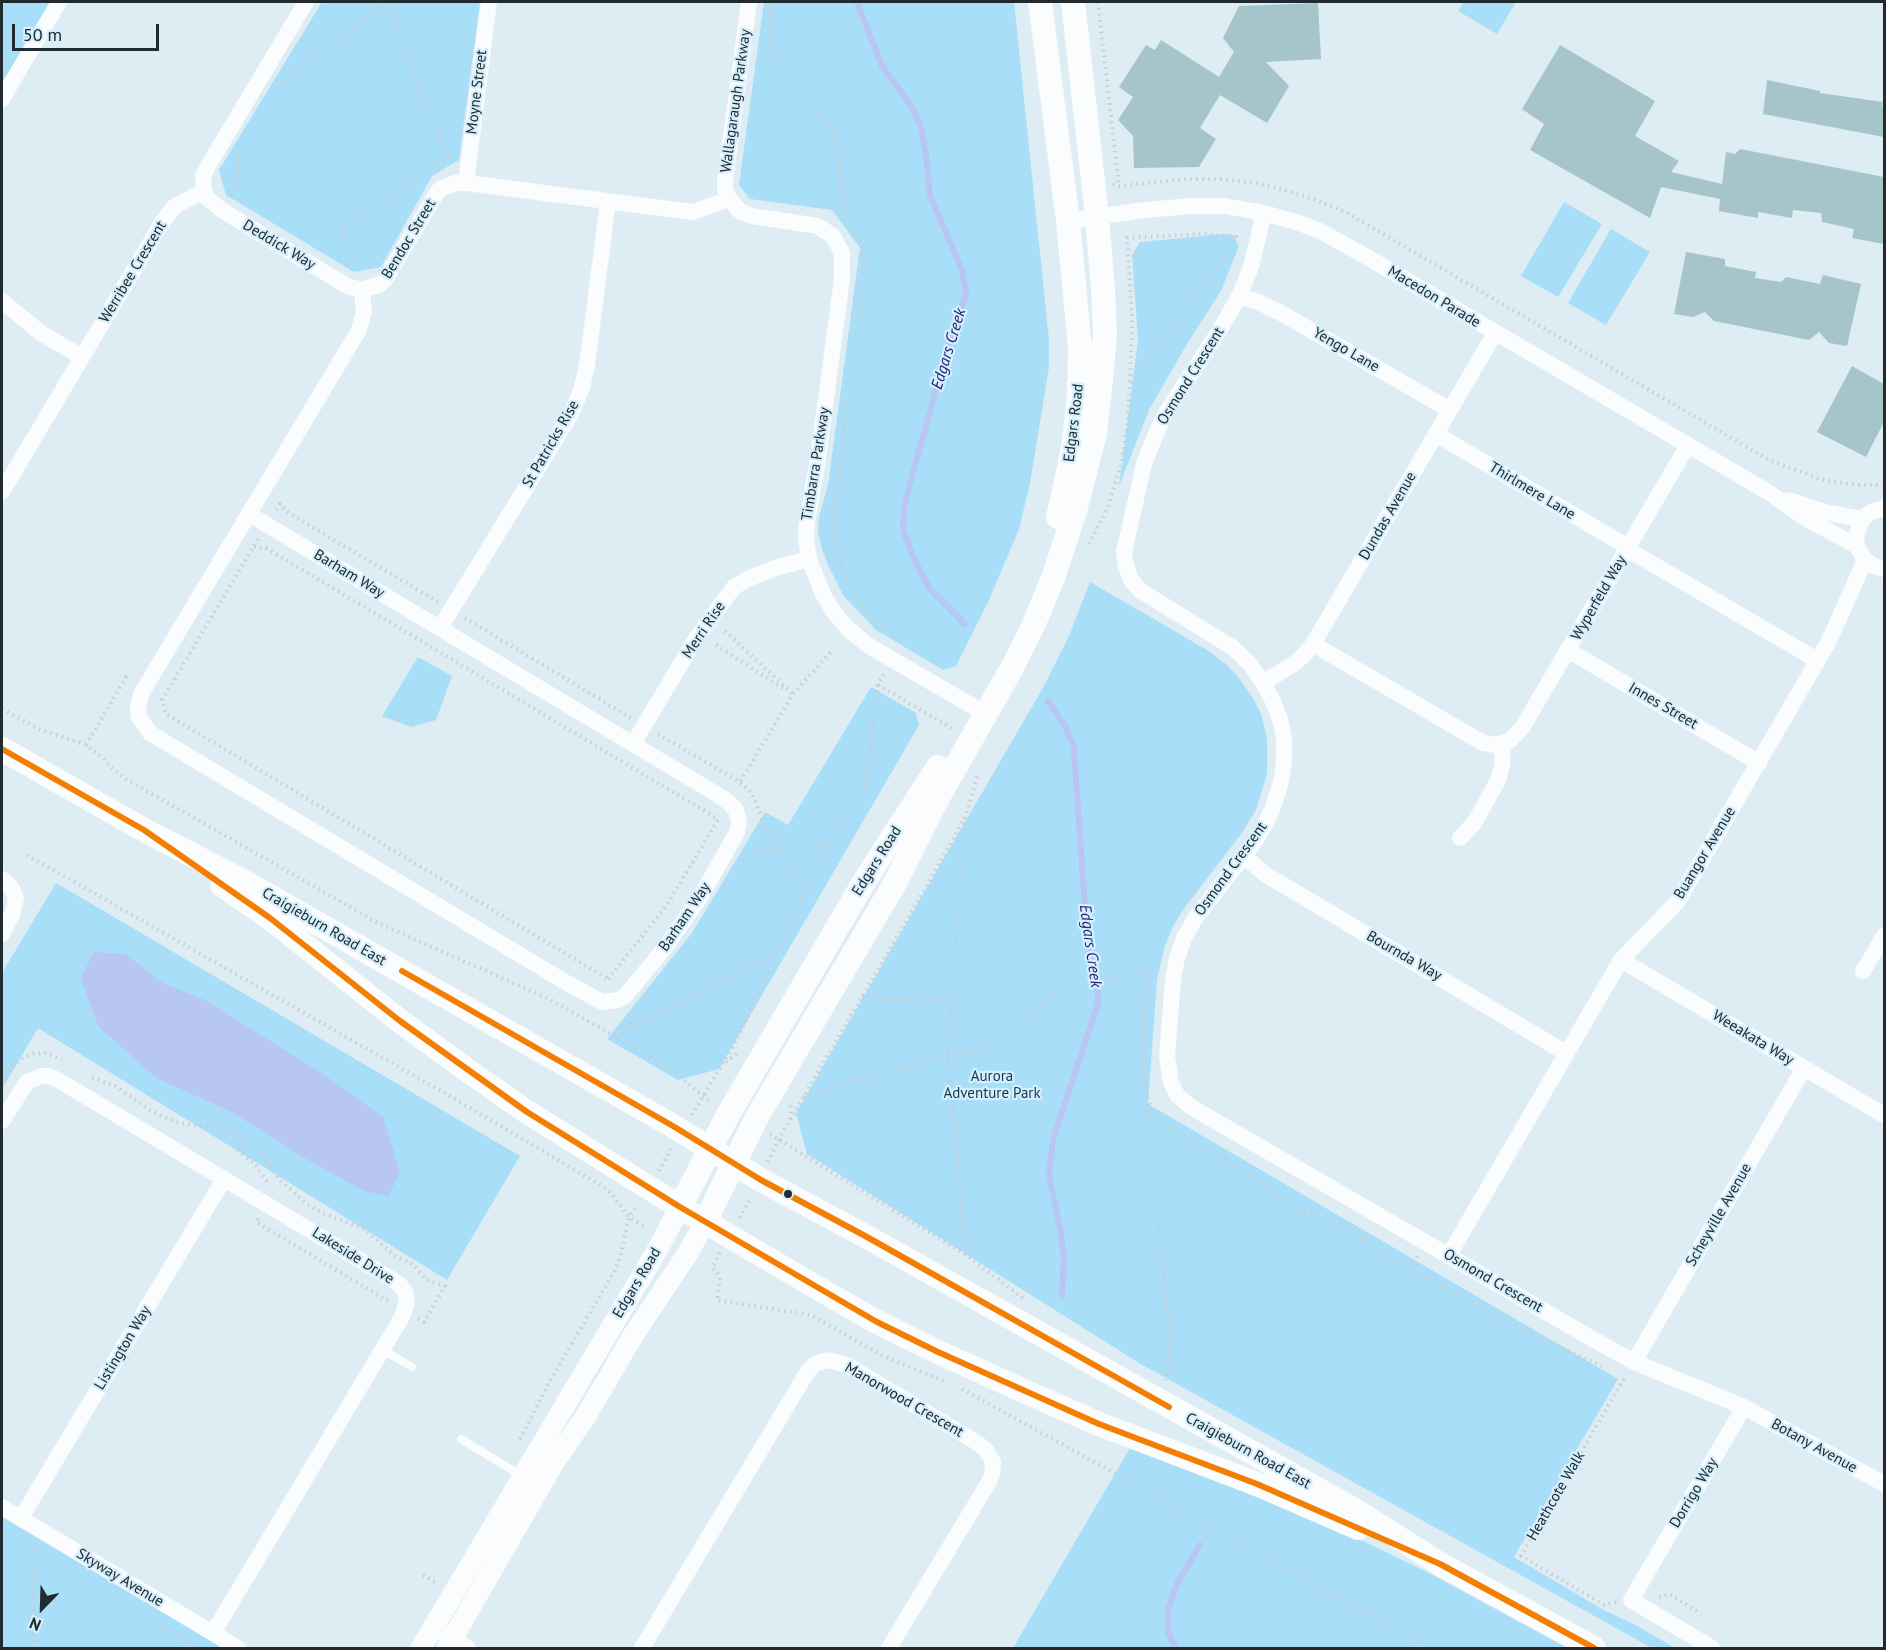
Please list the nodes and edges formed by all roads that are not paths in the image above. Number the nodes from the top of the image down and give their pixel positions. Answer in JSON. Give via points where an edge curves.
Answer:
{"nodes":[{"id":1,"x":59,"y":2,"type":"edge"},
{"id":2,"x":306,"y":2,"type":"edge"},
{"id":3,"x":489,"y":2,"type":"edge"},
{"id":4,"x":749,"y":2,"type":"edge"},
{"id":5,"x":1040,"y":2,"type":"edge"},
{"id":6,"x":1073,"y":2,"type":"edge"},
{"id":7,"x":2,"y":99,"type":"edge"},
{"id":8,"x":466,"y":183,"type":"junction"},
{"id":9,"x":204,"y":191,"type":"junction"},
{"id":10,"x":729,"y":199,"type":"junction"},
{"id":11,"x":608,"y":202,"type":"junction"},
{"id":12,"x":1264,"y":213,"type":"junction"},
{"id":13,"x":1097,"y":217,"type":"junction"},
{"id":14,"x":1068,"y":221,"type":"junction"},
{"id":15,"x":362,"y":290,"type":"junction"},
{"id":16,"x":1239,"y":296,"type":"junction"},
{"id":17,"x":2,"y":301,"type":"edge"},
{"id":18,"x":1495,"y":333,"type":"junction"},
{"id":19,"x":82,"y":357,"type":"junction"},
{"id":20,"x":1450,"y":410,"type":"junction"},
{"id":21,"x":1436,"y":434,"type":"junction"},
{"id":22,"x":1688,"y":445,"type":"junction"},
{"id":23,"x":2,"y":492,"type":"edge"},
{"id":24,"x":1768,"y":492,"type":"junction"},
{"id":25,"x":1884,"y":508,"type":"edge"},
{"id":26,"x":249,"y":514,"type":"junction"},
{"id":27,"x":1862,"y":519,"type":"junction"},
{"id":28,"x":1628,"y":548,"type":"junction"},
{"id":29,"x":1861,"y":553,"type":"junction"},
{"id":30,"x":809,"y":559,"type":"junction"},
{"id":31,"x":1884,"y":569,"type":"edge"},
{"id":32,"x":440,"y":628,"type":"junction"},
{"id":33,"x":1313,"y":644,"type":"junction"},
{"id":34,"x":1568,"y":650,"type":"junction"},
{"id":35,"x":1818,"y":660,"type":"junction"},
{"id":36,"x":1263,"y":683,"type":"junction"},
{"id":37,"x":980,"y":711,"type":"junction"},
{"id":38,"x":1503,"y":743,"type":"junction"},
{"id":39,"x":633,"y":744,"type":"junction"},
{"id":40,"x":2,"y":749,"type":"edge"},
{"id":41,"x":1759,"y":763,"type":"junction"},
{"id":42,"x":144,"y":830,"type":"junction"},
{"id":43,"x":1460,"y":838,"type":"dead end"},
{"id":44,"x":1244,"y":855,"type":"junction"},
{"id":45,"x":2,"y":879,"type":"edge"},
{"id":46,"x":2,"y":934,"type":"edge"},
{"id":47,"x":1884,"y":936,"type":"edge"},
{"id":48,"x":1621,"y":960,"type":"junction"},
{"id":49,"x":1863,"y":971,"type":"dead end"},
{"id":50,"x":1566,"y":1053,"type":"junction"},
{"id":51,"x":1804,"y":1068,"type":"junction"},
{"id":52,"x":1884,"y":1115,"type":"edge"},
{"id":53,"x":2,"y":1121,"type":"edge"},
{"id":54,"x":711,"y":1147,"type":"junction"},
{"id":55,"x":735,"y":1163,"type":"junction"},
{"id":56,"x":224,"y":1179,"type":"junction"},
{"id":57,"x":680,"y":1207,"type":"junction"},
{"id":58,"x":705,"y":1222,"type":"junction"},
{"id":59,"x":1449,"y":1255,"type":"junction"},
{"id":60,"x":383,"y":1350,"type":"junction"},
{"id":61,"x":1634,"y":1362,"type":"junction"},
{"id":62,"x":412,"y":1367,"type":"dead end"},
{"id":63,"x":1744,"y":1407,"type":"junction"},
{"id":64,"x":461,"y":1438,"type":"dead end"},
{"id":65,"x":514,"y":1471,"type":"junction"},
{"id":66,"x":1884,"y":1484,"type":"edge"},
{"id":67,"x":2,"y":1507,"type":"edge"},
{"id":68,"x":21,"y":1518,"type":"junction"},
{"id":69,"x":1440,"y":1564,"type":"junction"},
{"id":70,"x":433,"y":1627,"type":"junction"},
{"id":71,"x":213,"y":1633,"type":"junction"},
{"id":72,"x":456,"y":1645,"type":"edge"},
{"id":73,"x":238,"y":1648,"type":"edge"},
{"id":74,"x":421,"y":1648,"type":"edge"},
{"id":75,"x":642,"y":1648,"type":"edge"},
{"id":76,"x":889,"y":1648,"type":"edge"},
{"id":77,"x":1594,"y":1648,"type":"edge"},
{"id":78,"x":1712,"y":1648,"type":"edge"}],
"edges":[{"from":1,"to":7,"type":"street"},
{"from":2,"to":9,"type":"street","via":[[208,166],[203,176]]},
{"from":3,"to":8,"type":"street","name":"Moyne Street"},
{"from":4,"to":10,"type":"street","name":"Wallagaraugh Parkway","via":[[725,181]]},
{"from":5,"to":14,"type":"main road","name":"Edgars Road"},
{"from":6,"to":13,"type":"main road","name":"Edgars Road"},
{"from":8,"to":11,"type":"street","name":"Bendoc Street"},
{"from":8,"to":15,"type":"street","name":"Bendoc Street","via":[[440,189],[386,278],[381,284]]},
{"from":9,"to":15,"type":"street","name":"Deddick Way","via":[[223,211],[337,280]]},
{"from":9,"to":19,"type":"street","name":"Werribee Crescent","via":[[176,206],[163,221]]},
{"from":10,"to":11,"type":"street","name":"Bendoc Street","via":[[693,212]]},
{"from":10,"to":30,"type":"street","name":"Timbarra Parkway","via":[[745,214],[826,230],[842,253],[807,522]]},
{"from":11,"to":32,"type":"street","name":"St Patricks Rise","via":[[582,388],[571,414]]},
{"from":12,"to":13,"type":"street","name":"Macedon Parade","via":[[1225,206],[1194,206]]},
{"from":12,"to":16,"type":"street","name":"Osmond Crescent","via":[[1251,267]]},
{"from":12,"to":18,"type":"street","name":"Macedon Parade","via":[[1320,231]]},
{"from":13,"to":14,"type":"street","name":"Macedon Parade"},
{"from":13,"to":37,"type":"main road","name":"Edgars Road","via":[[1105,334],[1095,434],[1053,578],[1033,626]]},
{"from":14,"to":37,"type":"main road","name":"Edgars Road","via":[[1080,348],[1073,447],[1058,517],[1029,600]]},
{"from":15,"to":26,"type":"street","via":[[364,311],[359,330]]},
{"from":16,"to":20,"type":"street","name":"Yengo Lane","via":[[1281,313]]},
{"from":16,"to":36,"type":"street","name":"Osmond Crescent","via":[[1155,436],[1144,464],[1124,552],[1131,580],[1141,591],[1232,647]]},
{"from":17,"to":19,"type":"street","via":[[41,333]]},
{"from":18,"to":20,"type":"street","name":"Dundas Avenue"},
{"from":18,"to":22,"type":"street","name":"Macedon Parade"},
{"from":19,"to":23,"type":"street","name":"Werribee Crescent"},
{"from":20,"to":21,"type":"street","name":"Dundas Avenue"},
{"from":21,"to":28,"type":"street","name":"Thirlmere Lane"},
{"from":21,"to":33,"type":"street","name":"Dundas Avenue"},
{"from":22,"to":24,"type":"street","name":"Macedon Parade"},
{"from":22,"to":28,"type":"street","name":"Wyperfeld Way"},
{"from":24,"to":27,"type":"street","name":"Macedon Parade","via":[[1828,513]]},
{"from":24,"to":29,"type":"street","name":"Macedon Parade"},
{"from":25,"to":27,"type":"street"},
{"from":26,"to":32,"type":"street","name":"Barham Way"},
{"from":26,"to":39,"type":"street","name":"Barham Way","via":[[141,694],[138,706],[143,725],[150,733],[602,1002],[618,1000],[633,988],[701,897],[737,832],[738,815],[728,802]]},
{"from":27,"to":29,"type":"street","name":"Buangor Avenue","via":[[1856,537]]},
{"from":28,"to":34,"type":"street","name":"Wyperfeld Way"},
{"from":28,"to":35,"type":"street","name":"Thirlmere Lane"},
{"from":29,"to":31,"type":"street","name":"Macedon Parade","via":[[1874,566]]},
{"from":29,"to":35,"type":"street","name":"Buangor Avenue"},
{"from":30,"to":37,"type":"street","name":"Timbarra Parkway","via":[[832,611],[847,628],[869,646]]},
{"from":30,"to":39,"type":"street","name":"Merri Rise","via":[[775,568],[734,587],[697,637]]},
{"from":32,"to":39,"type":"street","name":"Barham Way"},
{"from":33,"to":36,"type":"street","name":"Dundas Avenue","via":[[1295,663]]},
{"from":33,"to":38,"type":"street","via":[[1478,740]]},
{"from":34,"to":38,"type":"street","name":"Wyperfeld Way","via":[[1522,728]]},
{"from":34,"to":41,"type":"street","name":"Innes Street"},
{"from":35,"to":41,"type":"street","name":"Buangor Avenue"},
{"from":36,"to":44,"type":"street","name":"Osmond Crescent","via":[[1280,719],[1284,762],[1274,807]]},
{"from":37,"to":54,"type":"main road","name":"Edgars Road","via":[[959,732],[865,880]]},
{"from":37,"to":55,"type":"main road","name":"Edgars Road","via":[[895,883],[753,1125]]},
{"from":38,"to":43,"type":"street","via":[[1498,780],[1475,822]]},
{"from":40,"to":42,"type":"main road","name":"Craigieburn Road East"},
{"from":41,"to":48,"type":"street","name":"Buangor Avenue","via":[[1678,901]]},
{"from":42,"to":54,"type":"main road","name":"Craigieburn Road East","via":[[243,881]]},
{"from":42,"to":57,"type":"main road","name":"Craigieburn Road East","via":[[270,918],[464,1068]]},
{"from":44,"to":50,"type":"street","name":"Bournda Way","via":[[1266,875]]},
{"from":44,"to":59,"type":"street","name":"Osmond Crescent","via":[[1196,917],[1177,958],[1167,1056],[1177,1095],[1191,1107]]},
{"from":45,"to":46,"type":"street","via":[[16,898]]},
{"from":47,"to":49,"type":"street"},
{"from":48,"to":50,"type":"street","name":"Buangor Avenue"},
{"from":48,"to":51,"type":"street","name":"Weeakata Way"},
{"from":50,"to":59,"type":"street","name":"Buangor Avenue"},
{"from":51,"to":52,"type":"street","name":"Weeakata Way"},
{"from":51,"to":61,"type":"street","name":"Scheyville Avenue"},
{"from":53,"to":56,"type":"street","name":"Lakeside Drive","via":[[27,1082],[49,1076]]},
{"from":54,"to":55,"type":"main road","name":"Craigieburn Road East"},
{"from":54,"to":57,"type":"main road","name":"Edgars Road"},
{"from":55,"to":58,"type":"main road","name":"Edgars Road"},
{"from":55,"to":69,"type":"main road","name":"Craigieburn Road East","via":[[1360,1513]]},
{"from":56,"to":60,"type":"street","name":"Lakeside Drive","via":[[400,1286],[405,1292],[406,1307]]},
{"from":56,"to":68,"type":"street","name":"Listington Way"},
{"from":57,"to":58,"type":"main road","name":"Craigieburn Road East"},
{"from":57,"to":65,"type":"street","name":"Edgars Road","via":[[659,1247]]},
{"from":58,"to":69,"type":"main road","name":"Craigieburn Road East","via":[[877,1322],[938,1352],[1099,1424],[1257,1484]]},
{"from":58,"to":72,"type":"street","name":"Edgars Road","via":[[554,1464]]},
{"from":59,"to":61,"type":"street","name":"Osmond Crescent"},
{"from":60,"to":62,"type":"lane"},
{"from":60,"to":71,"type":"street","name":"Lakeside Drive"},
{"from":61,"to":63,"type":"street"},
{"from":63,"to":66,"type":"street","name":"Botany Avenue"},
{"from":63,"to":78,"type":"street","name":"Dorrigo Way","via":[[1631,1599]]},
{"from":64,"to":65,"type":"lane"},
{"from":65,"to":70,"type":"street","name":"Edgars Road"},
{"from":67,"to":68,"type":"street","name":"Skyway Avenue"},
{"from":68,"to":71,"type":"street","name":"Skyway Avenue"},
{"from":69,"to":77,"type":"main road","name":"Craigieburn Road East"},
{"from":70,"to":72,"type":"street"},
{"from":70,"to":74,"type":"street","name":"Edgars Road"},
{"from":71,"to":73,"type":"street","name":"Skyway Avenue"},
{"from":75,"to":76,"type":"street","name":"Manorwood Crescent","via":[[808,1371],[814,1364],[827,1360],[846,1365],[976,1442],[993,1462],[987,1485]]}]}
